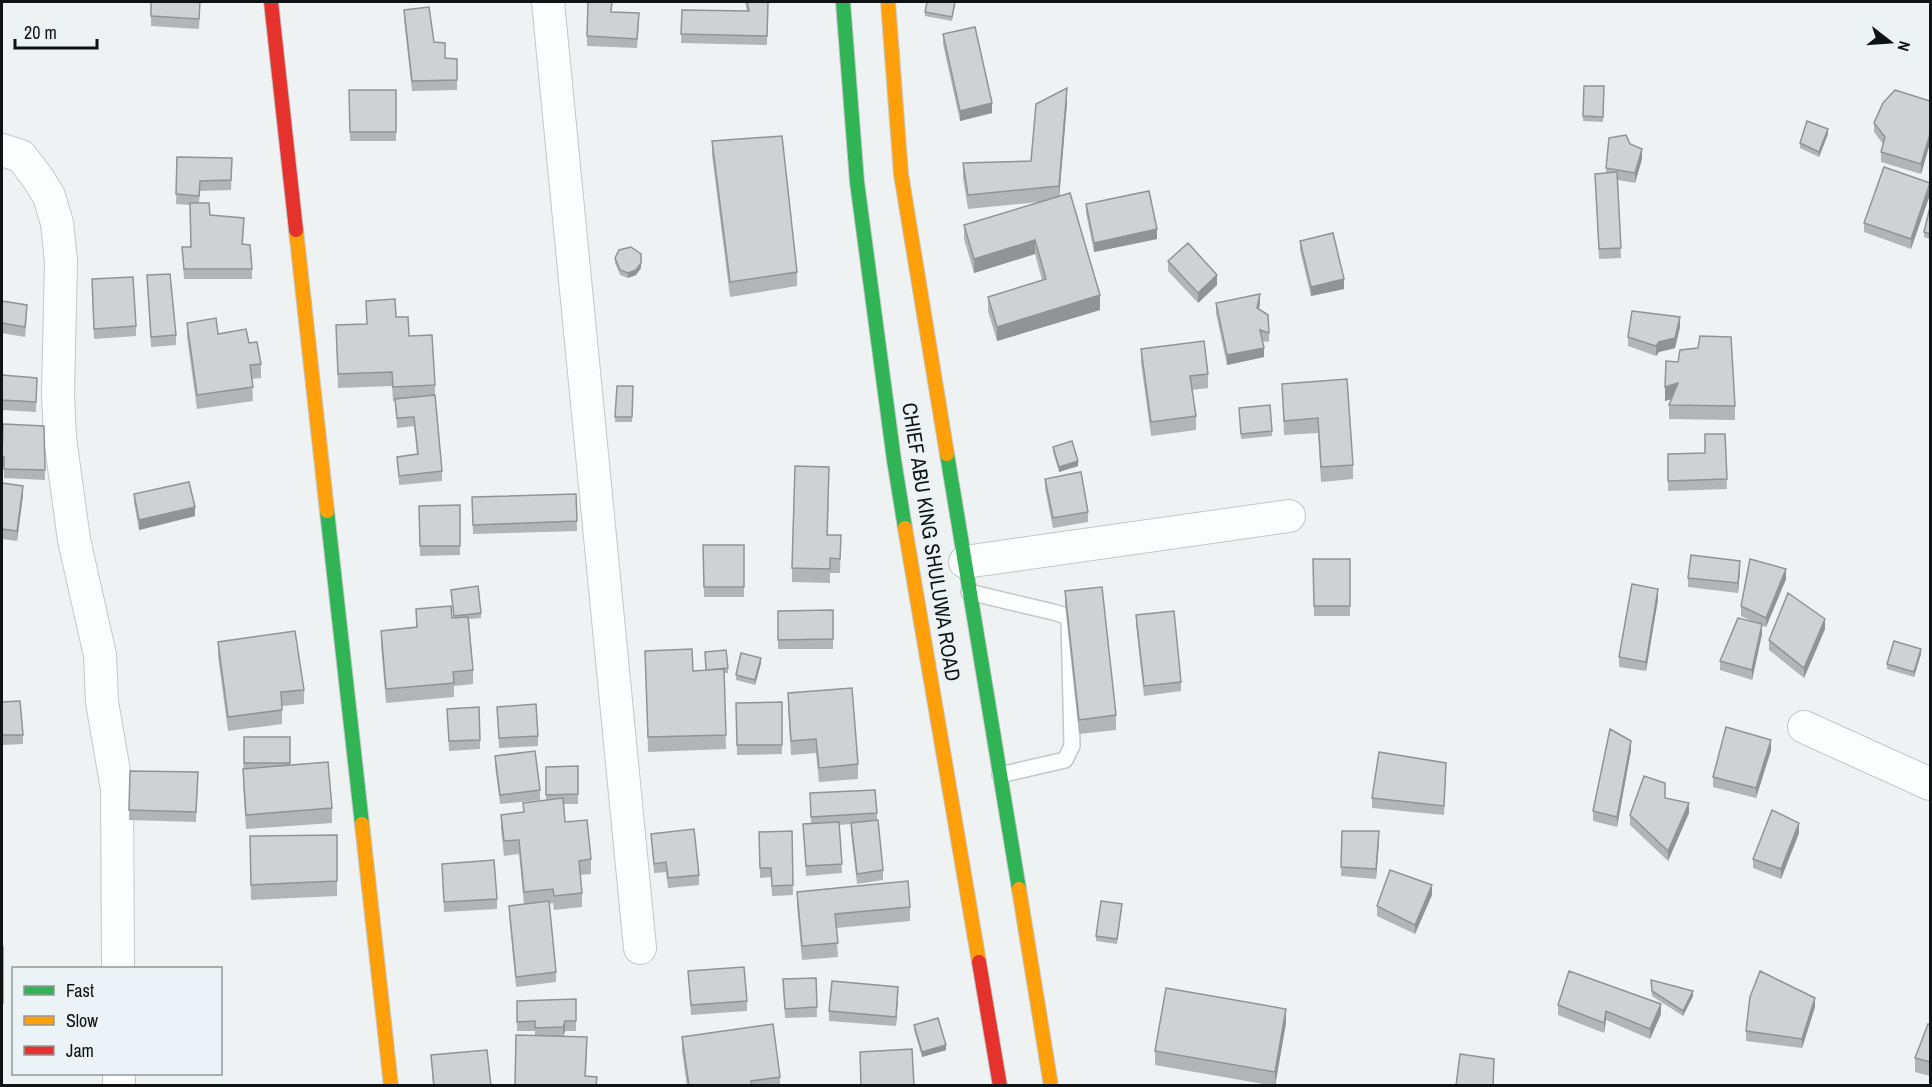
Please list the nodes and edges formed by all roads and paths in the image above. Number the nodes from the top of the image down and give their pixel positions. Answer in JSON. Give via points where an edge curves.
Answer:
{"nodes":[{"id":1,"x":271,"y":2,"type":"edge"},
{"id":2,"x":548,"y":2,"type":"edge"},
{"id":3,"x":843,"y":2,"type":"edge"},
{"id":4,"x":888,"y":2,"type":"edge"},
{"id":5,"x":2,"y":150,"type":"edge"},
{"id":6,"x":1289,"y":516,"type":"dead end"},
{"id":7,"x":967,"y":577,"type":"junction"},
{"id":8,"x":1804,"y":727,"type":"dead end"},
{"id":9,"x":1000,"y":775,"type":"junction"},
{"id":10,"x":1930,"y":784,"type":"edge"},
{"id":11,"x":640,"y":948,"type":"dead end"},
{"id":12,"x":118,"y":967,"type":"edge"},
{"id":13,"x":392,"y":1086,"type":"edge"},
{"id":14,"x":1000,"y":1086,"type":"edge"},
{"id":15,"x":1051,"y":1086,"type":"edge"}],
"edges":[{"from":1,"to":13,"type":"street"},
{"from":2,"to":11,"type":"street"},
{"from":3,"to":14,"type":"street","name":"CHIEF ABU KING SHULUWA ROAD","via":[[857,182]]},
{"from":4,"to":7,"type":"street","via":[[901,174],[942,456]]},
{"from":5,"to":12,"type":"street","via":[[21,156],[37,177],[49,196],[57,223],[62,261],[60,438],[74,540],[100,655],[102,702],[117,789]]},
{"from":6,"to":7,"type":"street"},
{"from":7,"to":9,"type":"street"},
{"from":7,"to":9,"type":"lane","via":[[1069,620],[1070,753],[1065,760]]},
{"from":8,"to":10,"type":"street"},
{"from":9,"to":15,"type":"street"}]}
